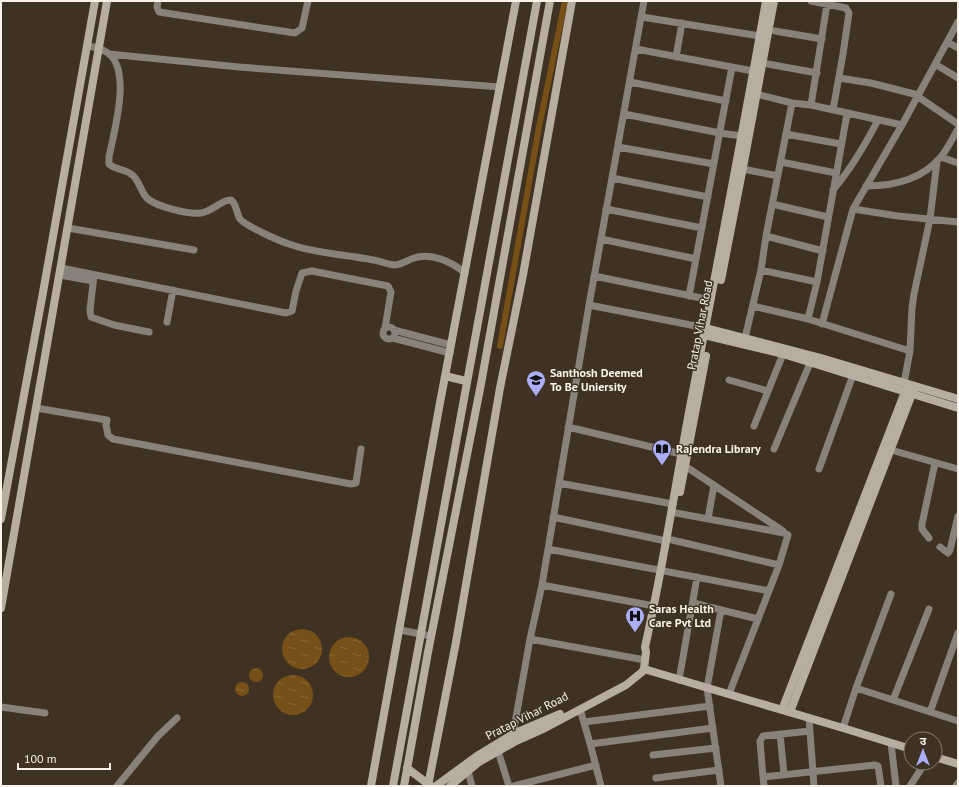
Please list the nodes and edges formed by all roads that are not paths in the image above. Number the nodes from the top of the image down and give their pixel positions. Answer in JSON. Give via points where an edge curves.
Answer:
{"nodes":[{"id":1,"x":95,"y":1,"type":"edge"},
{"id":2,"x":108,"y":1,"type":"edge"},
{"id":3,"x":158,"y":1,"type":"edge"},
{"id":4,"x":308,"y":1,"type":"edge"},
{"id":5,"x":516,"y":1,"type":"edge"},
{"id":6,"x":537,"y":1,"type":"edge"},
{"id":7,"x":550,"y":1,"type":"edge"},
{"id":8,"x":572,"y":1,"type":"edge"},
{"id":9,"x":644,"y":1,"type":"edge"},
{"id":10,"x":766,"y":1,"type":"edge"},
{"id":11,"x":774,"y":1,"type":"edge"},
{"id":12,"x":810,"y":1,"type":"edge"},
{"id":13,"x":827,"y":4,"type":"junction"},
{"id":14,"x":642,"y":16,"type":"junction"},
{"id":15,"x":958,"y":22,"type":"edge"},
{"id":16,"x":682,"y":23,"type":"junction"},
{"id":17,"x":775,"y":31,"type":"dead end"},
{"id":18,"x":760,"y":36,"type":"junction"},
{"id":19,"x":822,"y":39,"type":"junction"},
{"id":20,"x":947,"y":42,"type":"junction"},
{"id":21,"x":87,"y":46,"type":"junction"},
{"id":22,"x":99,"y":48,"type":"junction"},
{"id":23,"x":958,"y":48,"type":"edge"},
{"id":24,"x":636,"y":49,"type":"junction"},
{"id":25,"x":109,"y":54,"type":"junction"},
{"id":26,"x":676,"y":57,"type":"junction"},
{"id":27,"x":768,"y":64,"type":"dead end"},
{"id":28,"x":935,"y":64,"type":"junction"},
{"id":29,"x":732,"y":67,"type":"junction"},
{"id":30,"x":754,"y":71,"type":"junction"},
{"id":31,"x":817,"y":73,"type":"junction"},
{"id":32,"x":839,"y":78,"type":"junction"},
{"id":33,"x":958,"y":78,"type":"edge"},
{"id":34,"x":630,"y":82,"type":"junction"},
{"id":35,"x":500,"y":87,"type":"junction"},
{"id":36,"x":753,"y":94,"type":"junction"},
{"id":37,"x":918,"y":95,"type":"junction"},
{"id":38,"x":726,"y":101,"type":"junction"},
{"id":39,"x":792,"y":103,"type":"junction"},
{"id":40,"x":811,"y":105,"type":"junction"},
{"id":41,"x":833,"y":110,"type":"junction"},
{"id":42,"x":624,"y":114,"type":"junction"},
{"id":43,"x":847,"y":114,"type":"junction"},
{"id":44,"x":878,"y":120,"type":"junction"},
{"id":45,"x":958,"y":124,"type":"edge"},
{"id":46,"x":902,"y":125,"type":"junction"},
{"id":47,"x":958,"y":129,"type":"edge"},
{"id":48,"x":720,"y":133,"type":"junction"},
{"id":49,"x":786,"y":134,"type":"junction"},
{"id":50,"x":742,"y":136,"type":"junction"},
{"id":51,"x":841,"y":144,"type":"junction"},
{"id":52,"x":618,"y":147,"type":"junction"},
{"id":53,"x":939,"y":159,"type":"junction"},
{"id":54,"x":781,"y":162,"type":"junction"},
{"id":55,"x":958,"y":163,"type":"edge"},
{"id":56,"x":714,"y":164,"type":"junction"},
{"id":57,"x":743,"y":169,"type":"junction"},
{"id":58,"x":836,"y":173,"type":"junction"},
{"id":59,"x":778,"y":176,"type":"junction"},
{"id":60,"x":612,"y":178,"type":"junction"},
{"id":61,"x":866,"y":186,"type":"junction"},
{"id":62,"x":833,"y":190,"type":"junction"},
{"id":63,"x":708,"y":197,"type":"junction"},
{"id":64,"x":772,"y":204,"type":"junction"},
{"id":65,"x":853,"y":209,"type":"junction"},
{"id":66,"x":606,"y":210,"type":"junction"},
{"id":67,"x":828,"y":217,"type":"junction"},
{"id":68,"x":930,"y":219,"type":"junction"},
{"id":69,"x":958,"y":222,"type":"edge"},
{"id":70,"x":68,"y":228,"type":"junction"},
{"id":71,"x":702,"y":228,"type":"junction"},
{"id":72,"x":766,"y":236,"type":"junction"},
{"id":73,"x":601,"y":239,"type":"junction"},
{"id":74,"x":194,"y":250,"type":"dead end"},
{"id":75,"x":823,"y":251,"type":"junction"},
{"id":76,"x":696,"y":259,"type":"junction"},
{"id":77,"x":761,"y":270,"type":"junction"},
{"id":78,"x":60,"y":272,"type":"junction"},
{"id":79,"x":465,"y":273,"type":"junction"},
{"id":80,"x":594,"y":276,"type":"junction"},
{"id":81,"x":93,"y":278,"type":"junction"},
{"id":82,"x":817,"y":282,"type":"junction"},
{"id":83,"x":173,"y":290,"type":"junction"},
{"id":84,"x":689,"y":296,"type":"junction"},
{"id":85,"x":711,"y":300,"type":"junction"},
{"id":86,"x":589,"y":305,"type":"junction"},
{"id":87,"x":753,"y":306,"type":"junction"},
{"id":88,"x":808,"y":319,"type":"junction"},
{"id":89,"x":167,"y":322,"type":"dead end"},
{"id":90,"x":822,"y":324,"type":"junction"},
{"id":91,"x":385,"y":328,"type":"junction"},
{"id":92,"x":149,"y":332,"type":"dead end"},
{"id":93,"x":708,"y":332,"type":"junction"},
{"id":94,"x":393,"y":334,"type":"junction"},
{"id":95,"x":745,"y":338,"type":"junction"},
{"id":96,"x":450,"y":349,"type":"junction"},
{"id":97,"x":910,"y":351,"type":"junction"},
{"id":98,"x":783,"y":354,"type":"junction"},
{"id":99,"x":810,"y":363,"type":"junction"},
{"id":100,"x":853,"y":375,"type":"junction"},
{"id":101,"x":445,"y":376,"type":"junction"},
{"id":102,"x":729,"y":380,"type":"dead end"},
{"id":103,"x":466,"y":381,"type":"junction"},
{"id":104,"x":909,"y":388,"type":"junction"},
{"id":105,"x":768,"y":391,"type":"junction"},
{"id":106,"x":958,"y":399,"type":"edge"},
{"id":107,"x":694,"y":403,"type":"junction"},
{"id":108,"x":36,"y":408,"type":"junction"},
{"id":109,"x":958,"y":408,"type":"edge"},
{"id":110,"x":754,"y":426,"type":"dead end"},
{"id":111,"x":568,"y":427,"type":"junction"},
{"id":112,"x":361,"y":449,"type":"dead end"},
{"id":113,"x":774,"y":449,"type":"dead end"},
{"id":114,"x":891,"y":450,"type":"junction"},
{"id":115,"x":682,"y":454,"type":"junction"},
{"id":116,"x":935,"y":463,"type":"junction"},
{"id":117,"x":685,"y":466,"type":"junction"},
{"id":118,"x":819,"y":469,"type":"dead end"},
{"id":119,"x":958,"y":469,"type":"edge"},
{"id":120,"x":559,"y":483,"type":"junction"},
{"id":121,"x":714,"y":485,"type":"junction"},
{"id":122,"x":673,"y":504,"type":"junction"},
{"id":123,"x":863,"y":511,"type":"junction"},
{"id":124,"x":676,"y":513,"type":"junction"},
{"id":125,"x":958,"y":516,"type":"edge"},
{"id":126,"x":553,"y":517,"type":"junction"},
{"id":127,"x":1,"y":519,"type":"edge"},
{"id":128,"x":708,"y":519,"type":"junction"},
{"id":129,"x":786,"y":533,"type":"junction"},
{"id":130,"x":929,"y":538,"type":"dead end"},
{"id":131,"x":669,"y":540,"type":"junction"},
{"id":132,"x":940,"y":547,"type":"dead end"},
{"id":133,"x":548,"y":548,"type":"junction"},
{"id":134,"x":780,"y":565,"type":"junction"},
{"id":135,"x":664,"y":571,"type":"junction"},
{"id":136,"x":696,"y":577,"type":"junction"},
{"id":137,"x":542,"y":585,"type":"junction"},
{"id":138,"x":769,"y":591,"type":"junction"},
{"id":139,"x":891,"y":594,"type":"dead end"},
{"id":140,"x":693,"y":604,"type":"junction"},
{"id":141,"x":654,"y":606,"type":"junction"},
{"id":142,"x":1,"y":608,"type":"edge"},
{"id":143,"x":929,"y":609,"type":"dead end"},
{"id":144,"x":722,"y":610,"type":"junction"},
{"id":145,"x":758,"y":619,"type":"junction"},
{"id":146,"x":400,"y":630,"type":"junction"},
{"id":147,"x":958,"y":633,"type":"edge"},
{"id":148,"x":421,"y":634,"type":"junction"},
{"id":149,"x":431,"y":636,"type":"junction"},
{"id":150,"x":530,"y":639,"type":"junction"},
{"id":151,"x":646,"y":656,"type":"junction"},
{"id":152,"x":644,"y":669,"type":"junction"},
{"id":153,"x":634,"y":678,"type":"junction"},
{"id":154,"x":679,"y":680,"type":"junction"},
{"id":155,"x":707,"y":688,"type":"junction"},
{"id":156,"x":856,"y":688,"type":"junction"},
{"id":157,"x":729,"y":694,"type":"junction"},
{"id":158,"x":893,"y":700,"type":"junction"},
{"id":159,"x":710,"y":706,"type":"junction"},
{"id":160,"x":1,"y":707,"type":"edge"},
{"id":161,"x":580,"y":709,"type":"junction"},
{"id":162,"x":786,"y":711,"type":"junction"},
{"id":163,"x":930,"y":712,"type":"junction"},
{"id":164,"x":45,"y":714,"type":"dead end"},
{"id":165,"x":177,"y":718,"type":"dead end"},
{"id":166,"x":809,"y":718,"type":"junction"},
{"id":167,"x":958,"y":721,"type":"edge"},
{"id":168,"x":584,"y":722,"type":"junction"},
{"id":169,"x":713,"y":728,"type":"junction"},
{"id":170,"x":843,"y":728,"type":"junction"},
{"id":171,"x":810,"y":732,"type":"junction"},
{"id":172,"x":780,"y":734,"type":"junction"},
{"id":173,"x":515,"y":737,"type":"junction"},
{"id":174,"x":891,"y":743,"type":"junction"},
{"id":175,"x":590,"y":744,"type":"junction"},
{"id":176,"x":903,"y":747,"type":"edge"},
{"id":177,"x":716,"y":748,"type":"junction"},
{"id":178,"x":498,"y":751,"type":"junction"},
{"id":179,"x":654,"y":755,"type":"dead end"},
{"id":180,"x":943,"y":759,"type":"edge"},
{"id":181,"x":958,"y":764,"type":"edge"},
{"id":182,"x":596,"y":765,"type":"junction"},
{"id":183,"x":407,"y":768,"type":"junction"},
{"id":184,"x":719,"y":770,"type":"junction"},
{"id":185,"x":468,"y":771,"type":"junction"},
{"id":186,"x":920,"y":771,"type":"edge"},
{"id":187,"x":813,"y":772,"type":"junction"},
{"id":188,"x":784,"y":774,"type":"junction"},
{"id":189,"x":763,"y":776,"type":"junction"},
{"id":190,"x":656,"y":778,"type":"dead end"},
{"id":191,"x":958,"y":783,"type":"edge"},
{"id":192,"x":117,"y":786,"type":"edge"},
{"id":193,"x":371,"y":786,"type":"edge"},
{"id":194,"x":392,"y":786,"type":"edge"},
{"id":195,"x":404,"y":786,"type":"edge"},
{"id":196,"x":432,"y":786,"type":"edge"},
{"id":197,"x":450,"y":786,"type":"edge"},
{"id":198,"x":472,"y":786,"type":"edge"},
{"id":199,"x":510,"y":786,"type":"edge"},
{"id":200,"x":514,"y":786,"type":"edge"},
{"id":201,"x":601,"y":786,"type":"edge"},
{"id":202,"x":721,"y":786,"type":"edge"},
{"id":203,"x":764,"y":786,"type":"edge"},
{"id":204,"x":814,"y":786,"type":"edge"},
{"id":205,"x":881,"y":786,"type":"edge"},
{"id":206,"x":896,"y":786,"type":"edge"},
{"id":207,"x":910,"y":786,"type":"edge"},
{"id":208,"x":956,"y":786,"type":"edge"}],
"edges":[{"from":1,"to":21,"type":"street"},
{"from":2,"to":22,"type":"street"},
{"from":3,"to":4,"type":"street","via":[[159,12],[295,33],[302,28]]},
{"from":5,"to":35,"type":"street"},
{"from":6,"to":103,"type":"street"},
{"from":7,"to":149,"type":"street","via":[[481,384]]},
{"from":8,"to":196,"type":"street","via":[[500,388]]},
{"from":9,"to":14,"type":"street"},
{"from":10,"to":18,"type":"street","name":"Pratap Vihar Road"},
{"from":11,"to":36,"type":"street","name":"Pratap Vihar Road"},
{"from":12,"to":13,"type":"street"},
{"from":13,"to":19,"type":"street"},
{"from":13,"to":32,"type":"street","via":[[846,8],[849,13]]},
{"from":14,"to":16,"type":"street"},
{"from":14,"to":24,"type":"street"},
{"from":15,"to":20,"type":"street"},
{"from":16,"to":18,"type":"street"},
{"from":16,"to":26,"type":"street"},
{"from":17,"to":19,"type":"street"},
{"from":18,"to":30,"type":"street","name":"Pratap Vihar Road"},
{"from":19,"to":31,"type":"street"},
{"from":20,"to":23,"type":"street"},
{"from":20,"to":28,"type":"street"},
{"from":21,"to":22,"type":"street"},
{"from":21,"to":127,"type":"street"},
{"from":22,"to":25,"type":"street"},
{"from":22,"to":70,"type":"street"},
{"from":24,"to":26,"type":"street"},
{"from":24,"to":34,"type":"street"},
{"from":25,"to":35,"type":"street","via":[[239,67]]},
{"from":25,"to":79,"type":"street","via":[[118,66],[119,87],[118,114],[108,162],[111,166],[132,174],[150,201],[196,213],[205,212],[226,200],[231,200],[243,221],[293,246],[394,265],[416,257],[428,257],[446,261]]},
{"from":26,"to":29,"type":"street"},
{"from":27,"to":31,"type":"street"},
{"from":28,"to":33,"type":"street"},
{"from":28,"to":37,"type":"street"},
{"from":29,"to":30,"type":"street"},
{"from":29,"to":38,"type":"street"},
{"from":30,"to":36,"type":"street","name":"Pratap Vihar Road"},
{"from":31,"to":40,"type":"street"},
{"from":32,"to":37,"type":"street"},
{"from":32,"to":41,"type":"street"},
{"from":34,"to":38,"type":"street"},
{"from":34,"to":42,"type":"street"},
{"from":35,"to":79,"type":"street"},
{"from":36,"to":39,"type":"street"},
{"from":36,"to":50,"type":"street","name":"Pratap Vihar Road"},
{"from":36,"to":57,"type":"street","name":"Pratap Vihar Road"},
{"from":37,"to":45,"type":"street"},
{"from":37,"to":46,"type":"street"},
{"from":38,"to":48,"type":"street"},
{"from":39,"to":40,"type":"street"},
{"from":39,"to":49,"type":"street"},
{"from":40,"to":41,"type":"street"},
{"from":41,"to":43,"type":"street"},
{"from":42,"to":48,"type":"street"},
{"from":42,"to":52,"type":"street"},
{"from":43,"to":44,"type":"street"},
{"from":43,"to":51,"type":"street"},
{"from":44,"to":46,"type":"street"},
{"from":44,"to":62,"type":"street","via":[[864,147]]},
{"from":46,"to":61,"type":"street"},
{"from":47,"to":53,"type":"street"},
{"from":48,"to":50,"type":"street"},
{"from":48,"to":56,"type":"street"},
{"from":49,"to":51,"type":"street"},
{"from":49,"to":54,"type":"street"},
{"from":50,"to":85,"type":"street","name":"Pratap Vihar Road"},
{"from":51,"to":58,"type":"street"},
{"from":52,"to":56,"type":"street"},
{"from":52,"to":60,"type":"street"},
{"from":53,"to":55,"type":"street"},
{"from":53,"to":61,"type":"street","via":[[917,176],[888,185]]},
{"from":53,"to":68,"type":"street"},
{"from":54,"to":58,"type":"street"},
{"from":54,"to":59,"type":"street"},
{"from":56,"to":63,"type":"street"},
{"from":57,"to":59,"type":"street"},
{"from":57,"to":93,"type":"street","name":"Pratap Vihar Road"},
{"from":58,"to":62,"type":"street"},
{"from":59,"to":64,"type":"street"},
{"from":60,"to":63,"type":"street"},
{"from":60,"to":66,"type":"street"},
{"from":61,"to":65,"type":"street"},
{"from":62,"to":67,"type":"street"},
{"from":63,"to":71,"type":"street"},
{"from":64,"to":67,"type":"street"},
{"from":64,"to":72,"type":"street"},
{"from":65,"to":68,"type":"street"},
{"from":65,"to":90,"type":"street"},
{"from":66,"to":71,"type":"street"},
{"from":66,"to":73,"type":"street"},
{"from":67,"to":75,"type":"street"},
{"from":68,"to":69,"type":"street"},
{"from":68,"to":97,"type":"street","via":[[914,294]]},
{"from":70,"to":74,"type":"street"},
{"from":70,"to":78,"type":"street"},
{"from":71,"to":76,"type":"street"},
{"from":72,"to":75,"type":"street"},
{"from":72,"to":77,"type":"street"},
{"from":73,"to":76,"type":"street"},
{"from":73,"to":80,"type":"street"},
{"from":75,"to":82,"type":"street"},
{"from":76,"to":84,"type":"street"},
{"from":77,"to":82,"type":"street"},
{"from":77,"to":87,"type":"street"},
{"from":78,"to":81,"type":"street"},
{"from":78,"to":108,"type":"street"},
{"from":79,"to":96,"type":"street"},
{"from":80,"to":84,"type":"street"},
{"from":80,"to":86,"type":"street"},
{"from":81,"to":83,"type":"street"},
{"from":81,"to":92,"type":"street","via":[[90,310],[92,317],[114,325]]},
{"from":82,"to":88,"type":"street"},
{"from":83,"to":89,"type":"street"},
{"from":83,"to":91,"type":"street","via":[[286,313],[292,311],[302,273],[312,271],[388,286],[391,292]]},
{"from":84,"to":85,"type":"street"},
{"from":85,"to":93,"type":"street","name":"Pratap Vihar Road"},
{"from":86,"to":93,"type":"street"},
{"from":86,"to":111,"type":"street"},
{"from":87,"to":88,"type":"street"},
{"from":87,"to":95,"type":"street"},
{"from":88,"to":90,"type":"street"},
{"from":90,"to":97,"type":"street"},
{"from":91,"to":94,"type":"street","via":[[389,327]]},
{"from":91,"to":94,"type":"street","via":[[382,334],[384,337],[387,339]]},
{"from":93,"to":95,"type":"street"},
{"from":93,"to":98,"type":"street"},
{"from":93,"to":107,"type":"street","name":"Pratap Vihar Road"},
{"from":94,"to":96,"type":"street"},
{"from":95,"to":104,"type":"street","via":[[821,358]]},
{"from":96,"to":101,"type":"street"},
{"from":97,"to":104,"type":"street"},
{"from":98,"to":99,"type":"street"},
{"from":98,"to":105,"type":"street"},
{"from":99,"to":100,"type":"street"},
{"from":99,"to":113,"type":"street"},
{"from":100,"to":104,"type":"street"},
{"from":100,"to":118,"type":"street"},
{"from":101,"to":103,"type":"street"},
{"from":101,"to":146,"type":"street"},
{"from":102,"to":105,"type":"street"},
{"from":103,"to":148,"type":"street"},
{"from":104,"to":106,"type":"street"},
{"from":104,"to":109,"type":"street"},
{"from":104,"to":114,"type":"street"},
{"from":104,"to":123,"type":"street"},
{"from":105,"to":110,"type":"street"},
{"from":107,"to":115,"type":"street","name":"Pratap Vihar Road"},
{"from":107,"to":117,"type":"street","name":"Pratap Vihar Road"},
{"from":108,"to":112,"type":"street","via":[[107,420],[108,436],[113,439],[352,484],[356,483]]},
{"from":108,"to":142,"type":"street"},
{"from":111,"to":115,"type":"street"},
{"from":111,"to":120,"type":"street"},
{"from":114,"to":116,"type":"street"},
{"from":114,"to":123,"type":"street"},
{"from":115,"to":122,"type":"street","name":"Pratap Vihar Road"},
{"from":116,"to":119,"type":"street"},
{"from":116,"to":130,"type":"street","via":[[922,524],[922,529]]},
{"from":117,"to":121,"type":"street"},
{"from":117,"to":124,"type":"street","name":"Pratap Vihar Road"},
{"from":120,"to":122,"type":"street"},
{"from":120,"to":126,"type":"street"},
{"from":121,"to":128,"type":"street"},
{"from":121,"to":129,"type":"street"},
{"from":122,"to":131,"type":"street","name":"Pratap Vihar Road"},
{"from":123,"to":162,"type":"street"},
{"from":124,"to":128,"type":"street"},
{"from":124,"to":131,"type":"street","name":"Pratap Vihar Road"},
{"from":125,"to":132,"type":"street","via":[[950,550],[948,553]]},
{"from":126,"to":131,"type":"street"},
{"from":126,"to":133,"type":"street"},
{"from":128,"to":129,"type":"street"},
{"from":129,"to":134,"type":"street","via":[[788,538]]},
{"from":131,"to":134,"type":"street"},
{"from":131,"to":135,"type":"street","name":"Pratap Vihar Road"},
{"from":133,"to":135,"type":"street"},
{"from":133,"to":137,"type":"street"},
{"from":134,"to":138,"type":"street"},
{"from":135,"to":136,"type":"street"},
{"from":135,"to":141,"type":"street","name":"Pratap Vihar Road"},
{"from":135,"to":151,"type":"street","name":"Pratap Vihar Road","via":[[650,647]]},
{"from":136,"to":138,"type":"street"},
{"from":136,"to":140,"type":"street"},
{"from":137,"to":141,"type":"street"},
{"from":137,"to":150,"type":"street"},
{"from":138,"to":145,"type":"street"},
{"from":139,"to":156,"type":"street"},
{"from":140,"to":144,"type":"street"},
{"from":140,"to":154,"type":"street"},
{"from":141,"to":151,"type":"street","name":"Pratap Vihar Road","via":[[644,647]]},
{"from":143,"to":158,"type":"street"},
{"from":144,"to":145,"type":"street"},
{"from":144,"to":155,"type":"street"},
{"from":145,"to":157,"type":"street"},
{"from":146,"to":148,"type":"street"},
{"from":146,"to":193,"type":"street"},
{"from":147,"to":163,"type":"street"},
{"from":148,"to":149,"type":"street"},
{"from":148,"to":194,"type":"street"},
{"from":149,"to":183,"type":"street"},
{"from":150,"to":151,"type":"street"},
{"from":150,"to":173,"type":"street"},
{"from":151,"to":152,"type":"street","name":"Pratap Vihar Road"},
{"from":152,"to":153,"type":"street","name":"Pratap Vihar Road"},
{"from":152,"to":154,"type":"street"},
{"from":153,"to":161,"type":"street","name":"Pratap Vihar Road"},
{"from":153,"to":173,"type":"street","name":"Pratap Vihar Road","via":[[625,680]]},
{"from":154,"to":155,"type":"street"},
{"from":155,"to":157,"type":"street"},
{"from":155,"to":159,"type":"street"},
{"from":156,"to":158,"type":"street"},
{"from":156,"to":170,"type":"street"},
{"from":157,"to":162,"type":"street"},
{"from":158,"to":163,"type":"street"},
{"from":159,"to":168,"type":"street"},
{"from":159,"to":169,"type":"street"},
{"from":160,"to":164,"type":"street"},
{"from":161,"to":168,"type":"street"},
{"from":161,"to":173,"type":"street","name":"Pratap Vihar Road","via":[[545,728]]},
{"from":162,"to":166,"type":"street"},
{"from":163,"to":167,"type":"street"},
{"from":165,"to":192,"type":"street","via":[[158,736]]},
{"from":166,"to":170,"type":"street"},
{"from":166,"to":171,"type":"street"},
{"from":168,"to":175,"type":"street"},
{"from":169,"to":175,"type":"street"},
{"from":169,"to":177,"type":"street"},
{"from":170,"to":174,"type":"street"},
{"from":171,"to":172,"type":"street"},
{"from":171,"to":187,"type":"street"},
{"from":172,"to":188,"type":"street"},
{"from":172,"to":189,"type":"street","via":[[760,738]]},
{"from":173,"to":178,"type":"street","name":"Pratap Vihar Road"},
{"from":173,"to":196,"type":"street","name":"Pratap Vihar Road","via":[[477,756]]},
{"from":174,"to":176,"type":"street"},
{"from":174,"to":206,"type":"street"},
{"from":175,"to":182,"type":"street"},
{"from":177,"to":179,"type":"street"},
{"from":177,"to":184,"type":"street"},
{"from":178,"to":185,"type":"street","name":"Pratap Vihar Road"},
{"from":178,"to":199,"type":"street"},
{"from":180,"to":181,"type":"street"},
{"from":182,"to":200,"type":"street"},
{"from":182,"to":201,"type":"street"},
{"from":183,"to":195,"type":"street"},
{"from":183,"to":196,"type":"street"},
{"from":184,"to":190,"type":"street"},
{"from":184,"to":202,"type":"street"},
{"from":185,"to":197,"type":"street","name":"Pratap Vihar Road"},
{"from":185,"to":198,"type":"street"},
{"from":186,"to":207,"type":"street"},
{"from":187,"to":188,"type":"street"},
{"from":187,"to":204,"type":"street"},
{"from":187,"to":205,"type":"street","via":[[876,765]]},
{"from":188,"to":189,"type":"street"},
{"from":189,"to":203,"type":"street"},
{"from":191,"to":208,"type":"street"}]}
